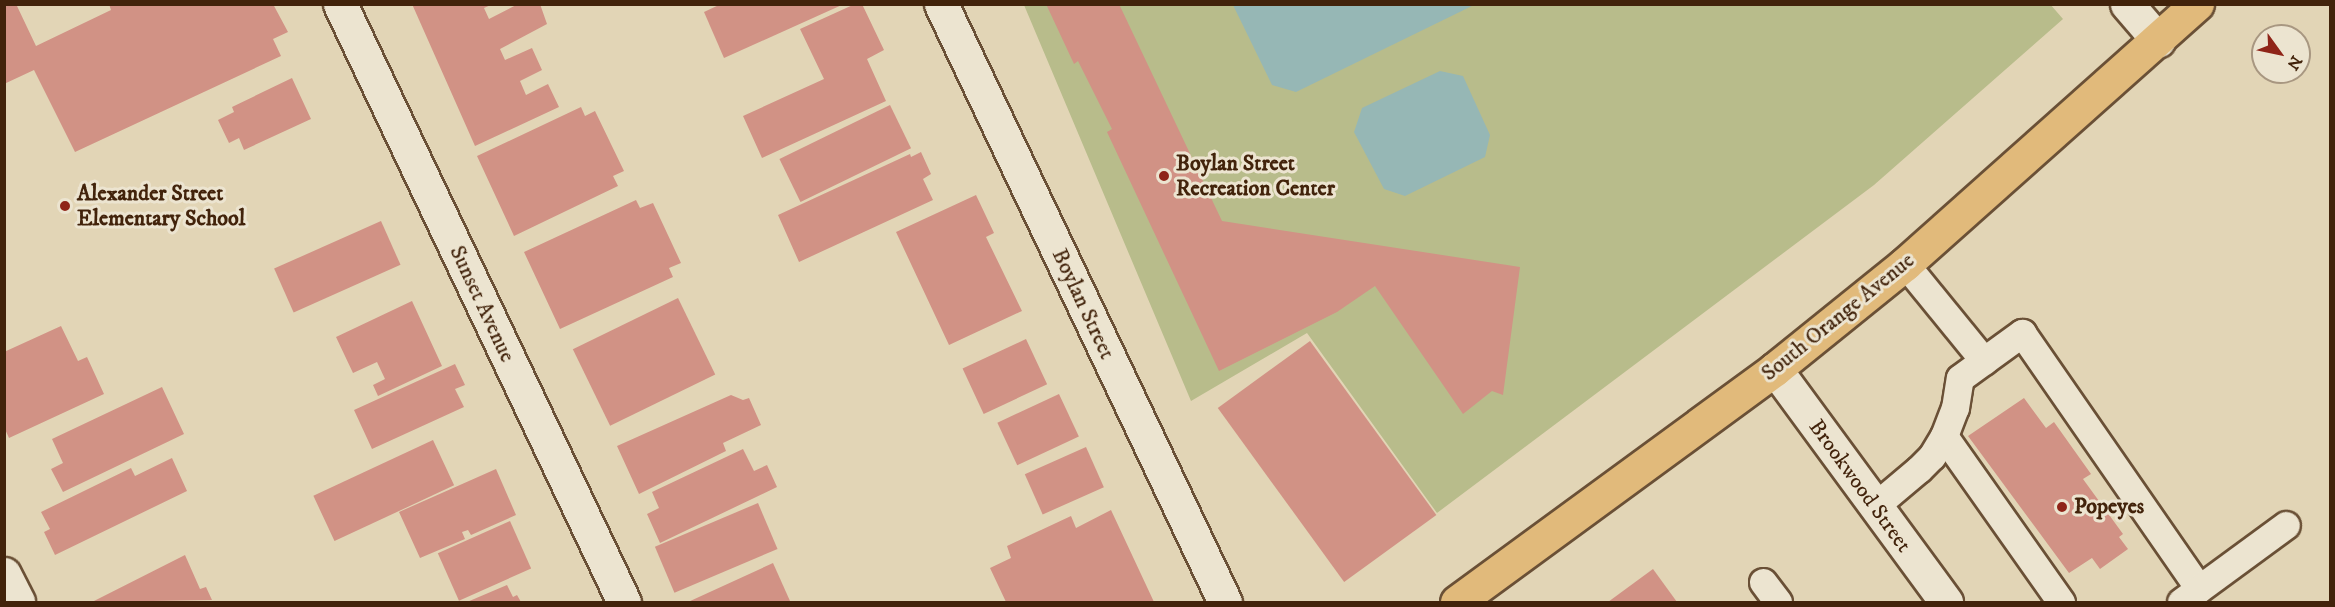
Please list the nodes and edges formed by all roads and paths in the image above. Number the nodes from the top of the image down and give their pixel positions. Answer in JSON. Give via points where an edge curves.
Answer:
{"nodes":[{"id":1,"x":340,"y":4,"type":"edge"},
{"id":2,"x":941,"y":4,"type":"edge"},
{"id":3,"x":2127,"y":4,"type":"edge"},
{"id":4,"x":2197,"y":4,"type":"edge"},
{"id":5,"x":2158,"y":40,"type":"junction"},
{"id":6,"x":1905,"y":264,"type":"junction"},
{"id":7,"x":1984,"y":361,"type":"junction"},
{"id":8,"x":1774,"y":369,"type":"junction"},
{"id":9,"x":1944,"y":436,"type":"junction"},
{"id":10,"x":1875,"y":506,"type":"junction"},
{"id":11,"x":2286,"y":525,"type":"dead end"},
{"id":12,"x":4,"y":574,"type":"edge"},
{"id":13,"x":2190,"y":596,"type":"edge"},
{"id":14,"x":18,"y":603,"type":"edge"},
{"id":15,"x":624,"y":603,"type":"edge"},
{"id":16,"x":1225,"y":603,"type":"edge"},
{"id":17,"x":1457,"y":603,"type":"edge"},
{"id":18,"x":1946,"y":603,"type":"edge"},
{"id":19,"x":2061,"y":603,"type":"edge"}],
"edges":[{"from":1,"to":15,"type":"street","name":"Sunset Avenue"},
{"from":2,"to":16,"type":"street","name":"Boylan Street"},
{"from":3,"to":5,"type":"street"},
{"from":4,"to":5,"type":"main road","name":"South Orange Avenue"},
{"from":5,"to":6,"type":"main road","name":"South Orange Avenue"},
{"from":6,"to":7,"type":"lane"},
{"from":6,"to":8,"type":"main road","name":"South Orange Avenue"},
{"from":7,"to":9,"type":"lane","via":[[1960,378],[1955,408]]},
{"from":7,"to":13,"type":"lane","via":[[2022,333]]},
{"from":8,"to":10,"type":"street","name":"Brookwood Street"},
{"from":8,"to":17,"type":"main road","name":"South Orange Avenue"},
{"from":9,"to":10,"type":"lane","via":[[1932,456]]},
{"from":9,"to":19,"type":"lane"},
{"from":10,"to":18,"type":"street","name":"Brookwood Street"},
{"from":11,"to":13,"type":"lane"},
{"from":12,"to":14,"type":"street"}]}
